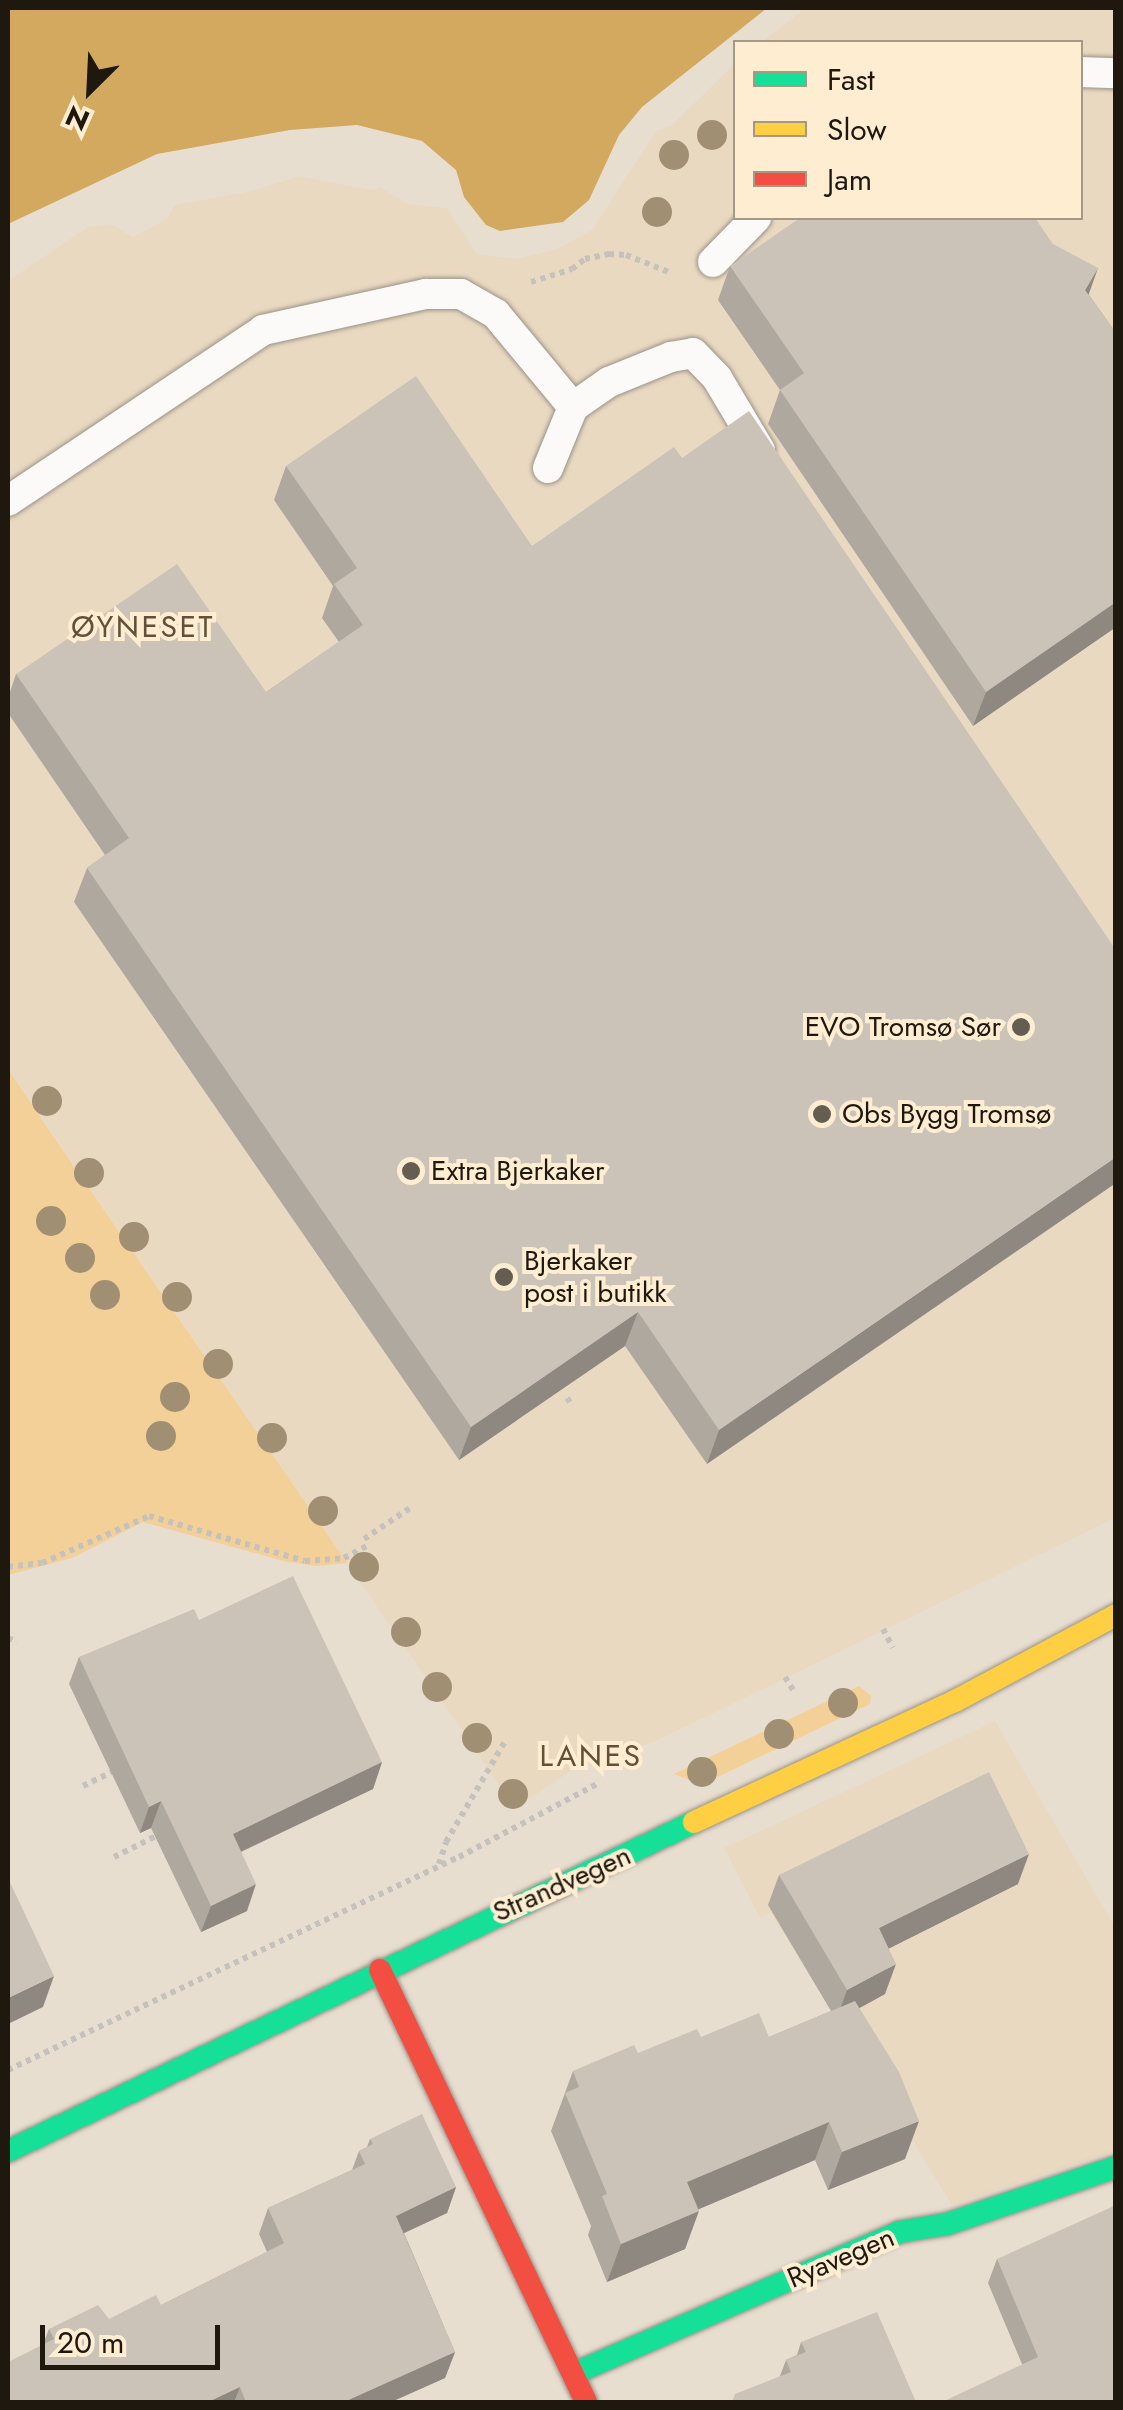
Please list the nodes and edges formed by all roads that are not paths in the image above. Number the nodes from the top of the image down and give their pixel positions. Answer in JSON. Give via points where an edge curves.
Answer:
{"nodes":[{"id":1,"x":1083,"y":72,"type":"edge"},
{"id":2,"x":1116,"y":73,"type":"edge"},
{"id":3,"x":754,"y":220,"type":"edge"},
{"id":4,"x":713,"y":262,"type":"road end"},
{"id":5,"x":574,"y":407,"type":"junction"},
{"id":6,"x":548,"y":468,"type":"dead end"},
{"id":7,"x":776,"y":473,"type":"edge"},
{"id":8,"x":8,"y":501,"type":"edge"},
{"id":9,"x":1116,"y":1615,"type":"edge"},
{"id":10,"x":380,"y":1970,"type":"junction"},
{"id":11,"x":8,"y":2151,"type":"edge"},
{"id":12,"x":1116,"y":2168,"type":"edge"},
{"id":13,"x":575,"y":2374,"type":"junction"},
{"id":14,"x":586,"y":2402,"type":"edge"}],
"edges":[{"from":1,"to":2,"type":"lane"},
{"from":3,"to":4,"type":"lane"},
{"from":5,"to":6,"type":"lane"},
{"from":5,"to":7,"type":"lane","via":[[609,382],[693,353],[726,391]]},
{"from":5,"to":8,"type":"lane","via":[[496,314],[472,298],[426,294],[263,330]]},
{"from":9,"to":10,"type":"street","name":"Strandvegen","via":[[955,1701]]},
{"from":10,"to":11,"type":"street","name":"Strandvegen"},
{"from":10,"to":13,"type":"street"},
{"from":12,"to":13,"type":"street","name":"Ryavegen","via":[[946,2224],[899,2232]]},
{"from":13,"to":14,"type":"street"}]}
